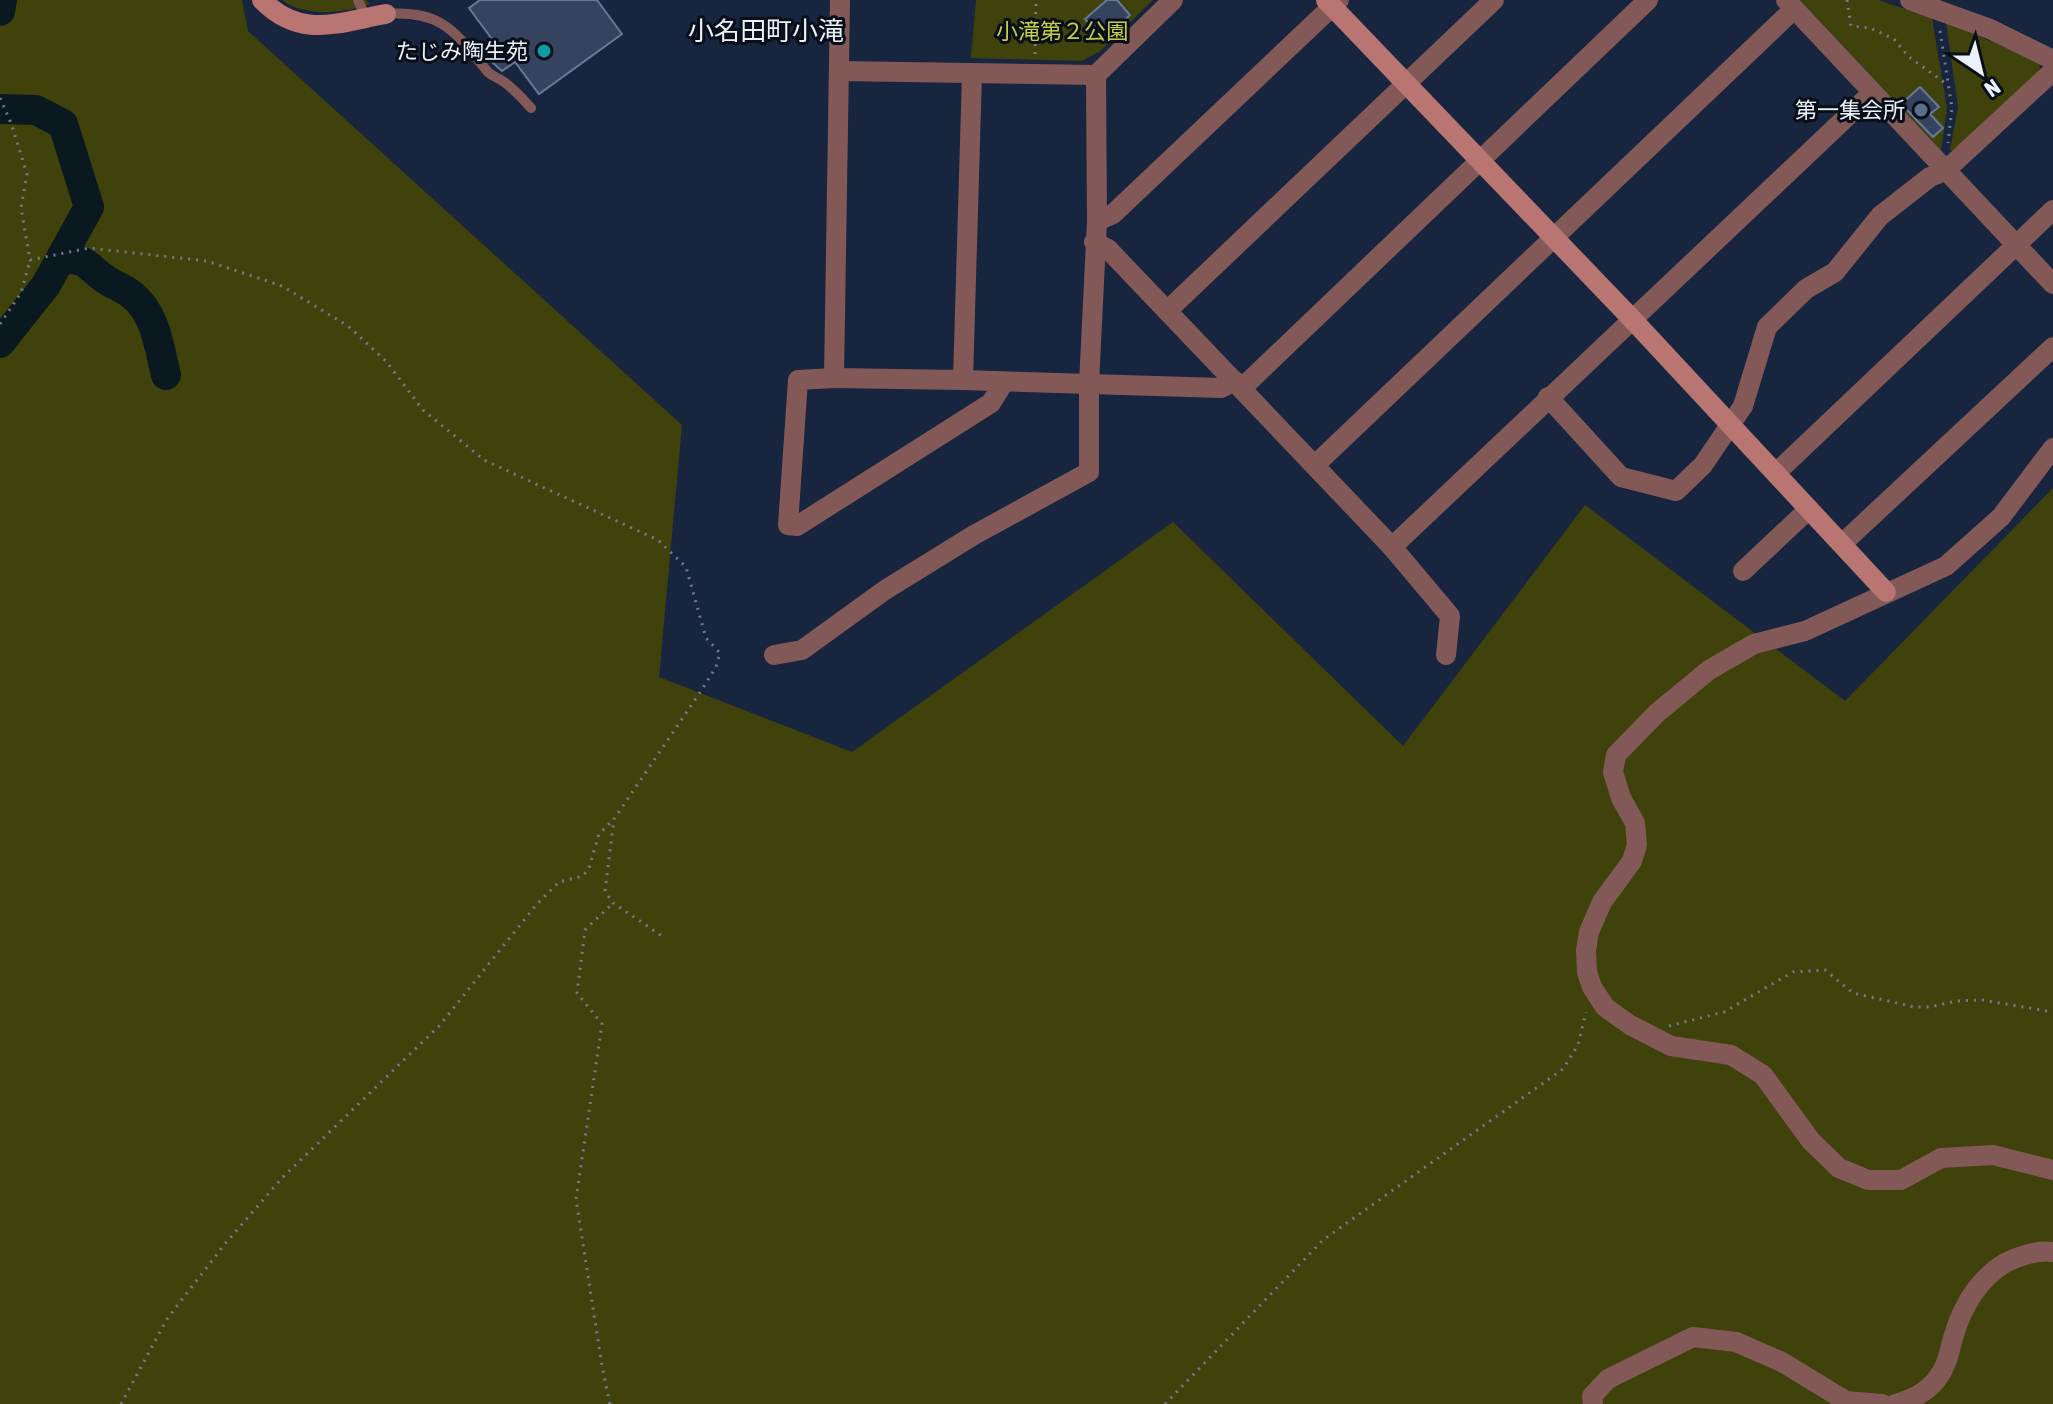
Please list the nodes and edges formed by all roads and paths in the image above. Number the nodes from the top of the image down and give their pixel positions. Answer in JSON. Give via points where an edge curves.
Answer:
{"nodes":[{"id":1,"x":262,"y":0,"type":"edge"},
{"id":2,"x":840,"y":0,"type":"edge"},
{"id":3,"x":1036,"y":0,"type":"edge"},
{"id":4,"x":1173,"y":0,"type":"edge"},
{"id":5,"x":1494,"y":0,"type":"edge"},
{"id":6,"x":1648,"y":0,"type":"edge"},
{"id":7,"x":1847,"y":0,"type":"edge"},
{"id":8,"x":1910,"y":0,"type":"edge"},
{"id":9,"x":1332,"y":2,"type":"edge"},
{"id":10,"x":1790,"y":4,"type":"edge"},
{"id":11,"x":1937,"y":9,"type":"junction"},
{"id":12,"x":370,"y":11,"type":"edge"},
{"id":13,"x":2053,"y":60,"type":"edge"},
{"id":14,"x":839,"y":71,"type":"junction"},
{"id":15,"x":2053,"y":71,"type":"edge"},
{"id":16,"x":972,"y":74,"type":"junction"},
{"id":17,"x":1034,"y":74,"type":"junction"},
{"id":18,"x":1096,"y":75,"type":"junction"},
{"id":19,"x":1405,"y":84,"type":"junction"},
{"id":20,"x":1948,"y":85,"type":"junction"},
{"id":21,"x":1872,"y":93,"type":"junction"},
{"id":22,"x":0,"y":98,"type":"edge"},
{"id":23,"x":531,"y":108,"type":"dead end"},
{"id":24,"x":1480,"y":160,"type":"junction"},
{"id":25,"x":1945,"y":171,"type":"junction"},
{"id":26,"x":2053,"y":210,"type":"edge"},
{"id":27,"x":1097,"y":221,"type":"junction"},
{"id":28,"x":1553,"y":238,"type":"junction"},
{"id":29,"x":1094,"y":242,"type":"junction"},
{"id":30,"x":2016,"y":244,"type":"junction"},
{"id":31,"x":30,"y":260,"type":"junction"},
{"id":32,"x":2053,"y":284,"type":"edge"},
{"id":33,"x":1167,"y":311,"type":"junction"},
{"id":34,"x":1632,"y":319,"type":"junction"},
{"id":35,"x":0,"y":324,"type":"edge"},
{"id":36,"x":2053,"y":347,"type":"edge"},
{"id":37,"x":834,"y":378,"type":"junction"},
{"id":38,"x":963,"y":380,"type":"junction"},
{"id":39,"x":1004,"y":382,"type":"junction"},
{"id":40,"x":1089,"y":384,"type":"junction"},
{"id":41,"x":1239,"y":384,"type":"junction"},
{"id":42,"x":1548,"y":397,"type":"junction"},
{"id":43,"x":1731,"y":425,"type":"junction"},
{"id":44,"x":2053,"y":448,"type":"edge"},
{"id":45,"x":1315,"y":465,"type":"junction"},
{"id":46,"x":1776,"y":473,"type":"junction"},
{"id":47,"x":1809,"y":509,"type":"junction"},
{"id":48,"x":1843,"y":543,"type":"junction"},
{"id":49,"x":1392,"y":547,"type":"junction"},
{"id":50,"x":1743,"y":571,"type":"dead end"},
{"id":51,"x":1886,"y":592,"type":"junction"},
{"id":52,"x":774,"y":655,"type":"dead end"},
{"id":53,"x":1446,"y":655,"type":"dead end"},
{"id":54,"x":614,"y":819,"type":"junction"},
{"id":55,"x":613,"y":903,"type":"junction"},
{"id":56,"x":665,"y":938,"type":"dead end"},
{"id":57,"x":1592,"y":987,"type":"junction"},
{"id":58,"x":2053,"y":1012,"type":"edge"},
{"id":59,"x":1650,"y":1034,"type":"junction"},
{"id":60,"x":2053,"y":1170,"type":"edge"},
{"id":61,"x":2053,"y":1252,"type":"edge"},
{"id":62,"x":121,"y":1404,"type":"edge"},
{"id":63,"x":610,"y":1404,"type":"edge"},
{"id":64,"x":1165,"y":1404,"type":"edge"},
{"id":65,"x":1593,"y":1404,"type":"edge"},
{"id":66,"x":1882,"y":1404,"type":"edge"},
{"id":67,"x":1895,"y":1404,"type":"edge"}],
"edges":[{"from":1,"to":12,"type":"street","via":[[303,24],[331,26]]},
{"from":2,"to":14,"type":"street"},
{"from":3,"to":17,"type":"path"},
{"from":4,"to":18,"type":"street"},
{"from":5,"to":19,"type":"street"},
{"from":6,"to":24,"type":"street"},
{"from":7,"to":20,"type":"path","via":[[1851,26],[1894,39]]},
{"from":8,"to":11,"type":"street"},
{"from":9,"to":19,"type":"street"},
{"from":9,"to":27,"type":"street","via":[[1113,214]]},
{"from":10,"to":21,"type":"street"},
{"from":10,"to":28,"type":"street"},
{"from":11,"to":13,"type":"street"},
{"from":11,"to":20,"type":"path"},
{"from":12,"to":23,"type":"lane","via":[[427,15],[449,26],[491,75]]},
{"from":14,"to":16,"type":"street"},
{"from":14,"to":37,"type":"street"},
{"from":15,"to":25,"type":"street"},
{"from":16,"to":17,"type":"street"},
{"from":16,"to":38,"type":"street"},
{"from":17,"to":18,"type":"street"},
{"from":18,"to":27,"type":"street"},
{"from":19,"to":24,"type":"street"},
{"from":19,"to":33,"type":"street"},
{"from":20,"to":25,"type":"path","via":[[1952,108]]},
{"from":21,"to":25,"type":"street"},
{"from":21,"to":34,"type":"street"},
{"from":22,"to":31,"type":"path","via":[[27,174],[21,208]]},
{"from":24,"to":28,"type":"street"},
{"from":24,"to":41,"type":"street"},
{"from":25,"to":30,"type":"street"},
{"from":25,"to":43,"type":"street","via":[[1880,216],[1835,272],[1806,289],[1767,327],[1743,406]]},
{"from":26,"to":30,"type":"street"},
{"from":27,"to":29,"type":"street"},
{"from":28,"to":34,"type":"street"},
{"from":28,"to":45,"type":"street"},
{"from":29,"to":33,"type":"street","via":[[1108,249]]},
{"from":29,"to":40,"type":"street"},
{"from":30,"to":32,"type":"street"},
{"from":30,"to":46,"type":"street"},
{"from":31,"to":35,"type":"path","via":[[21,293]]},
{"from":31,"to":54,"type":"path","via":[[89,248],[207,261],[282,286],[348,326],[386,361],[423,410],[484,460],[658,540],[686,567],[706,638],[720,653],[716,667]]},
{"from":33,"to":41,"type":"street"},
{"from":34,"to":42,"type":"street"},
{"from":34,"to":43,"type":"street"},
{"from":36,"to":48,"type":"street"},
{"from":37,"to":38,"type":"street"},
{"from":37,"to":39,"type":"street","via":[[798,380],[788,525],[797,526],[991,403]]},
{"from":38,"to":39,"type":"street"},
{"from":39,"to":40,"type":"street"},
{"from":40,"to":41,"type":"street"},
{"from":40,"to":52,"type":"street","via":[[1089,472],[974,535],[802,650]]},
{"from":41,"to":45,"type":"street"},
{"from":42,"to":43,"type":"street","via":[[1621,477],[1676,491],[1703,465]]},
{"from":42,"to":49,"type":"street"},
{"from":43,"to":46,"type":"street"},
{"from":44,"to":51,"type":"street","via":[[1987,531],[1946,566]]},
{"from":45,"to":49,"type":"street"},
{"from":46,"to":47,"type":"street"},
{"from":47,"to":48,"type":"street"},
{"from":47,"to":50,"type":"street"},
{"from":48,"to":51,"type":"street"},
{"from":49,"to":53,"type":"street","via":[[1450,616]]},
{"from":51,"to":57,"type":"street","via":[[1805,631],[1754,644],[1709,670],[1616,755],[1613,772],[1635,823],[1637,845],[1589,932],[1587,972]]},
{"from":54,"to":55,"type":"path","via":[[605,891]]},
{"from":54,"to":62,"type":"path","via":[[599,834],[583,876],[559,882],[537,904],[439,1026],[282,1178],[224,1245],[167,1319]]},
{"from":55,"to":56,"type":"path"},
{"from":55,"to":63,"type":"path","via":[[585,930],[577,993],[602,1024],[576,1199]]},
{"from":57,"to":59,"type":"street","via":[[1605,1007]]},
{"from":57,"to":64,"type":"path","via":[[1578,1045],[1563,1069],[1323,1240]]},
{"from":58,"to":59,"type":"path","via":[[1982,1000],[1914,1007],[1853,993],[1825,970],[1793,972],[1724,1012]]},
{"from":59,"to":60,"type":"street","via":[[1671,1046],[1731,1055],[1763,1075],[1811,1141],[1839,1168],[1868,1180],[1901,1180],[1941,1158],[1993,1155]]},
{"from":61,"to":67,"type":"street","via":[[2014,1258],[1986,1275],[1964,1307],[1948,1362],[1938,1377],[1927,1390]]},
{"from":65,"to":66,"type":"street","via":[[1592,1396],[1608,1379],[1693,1337],[1736,1342],[1782,1362],[1846,1401]]}]}
